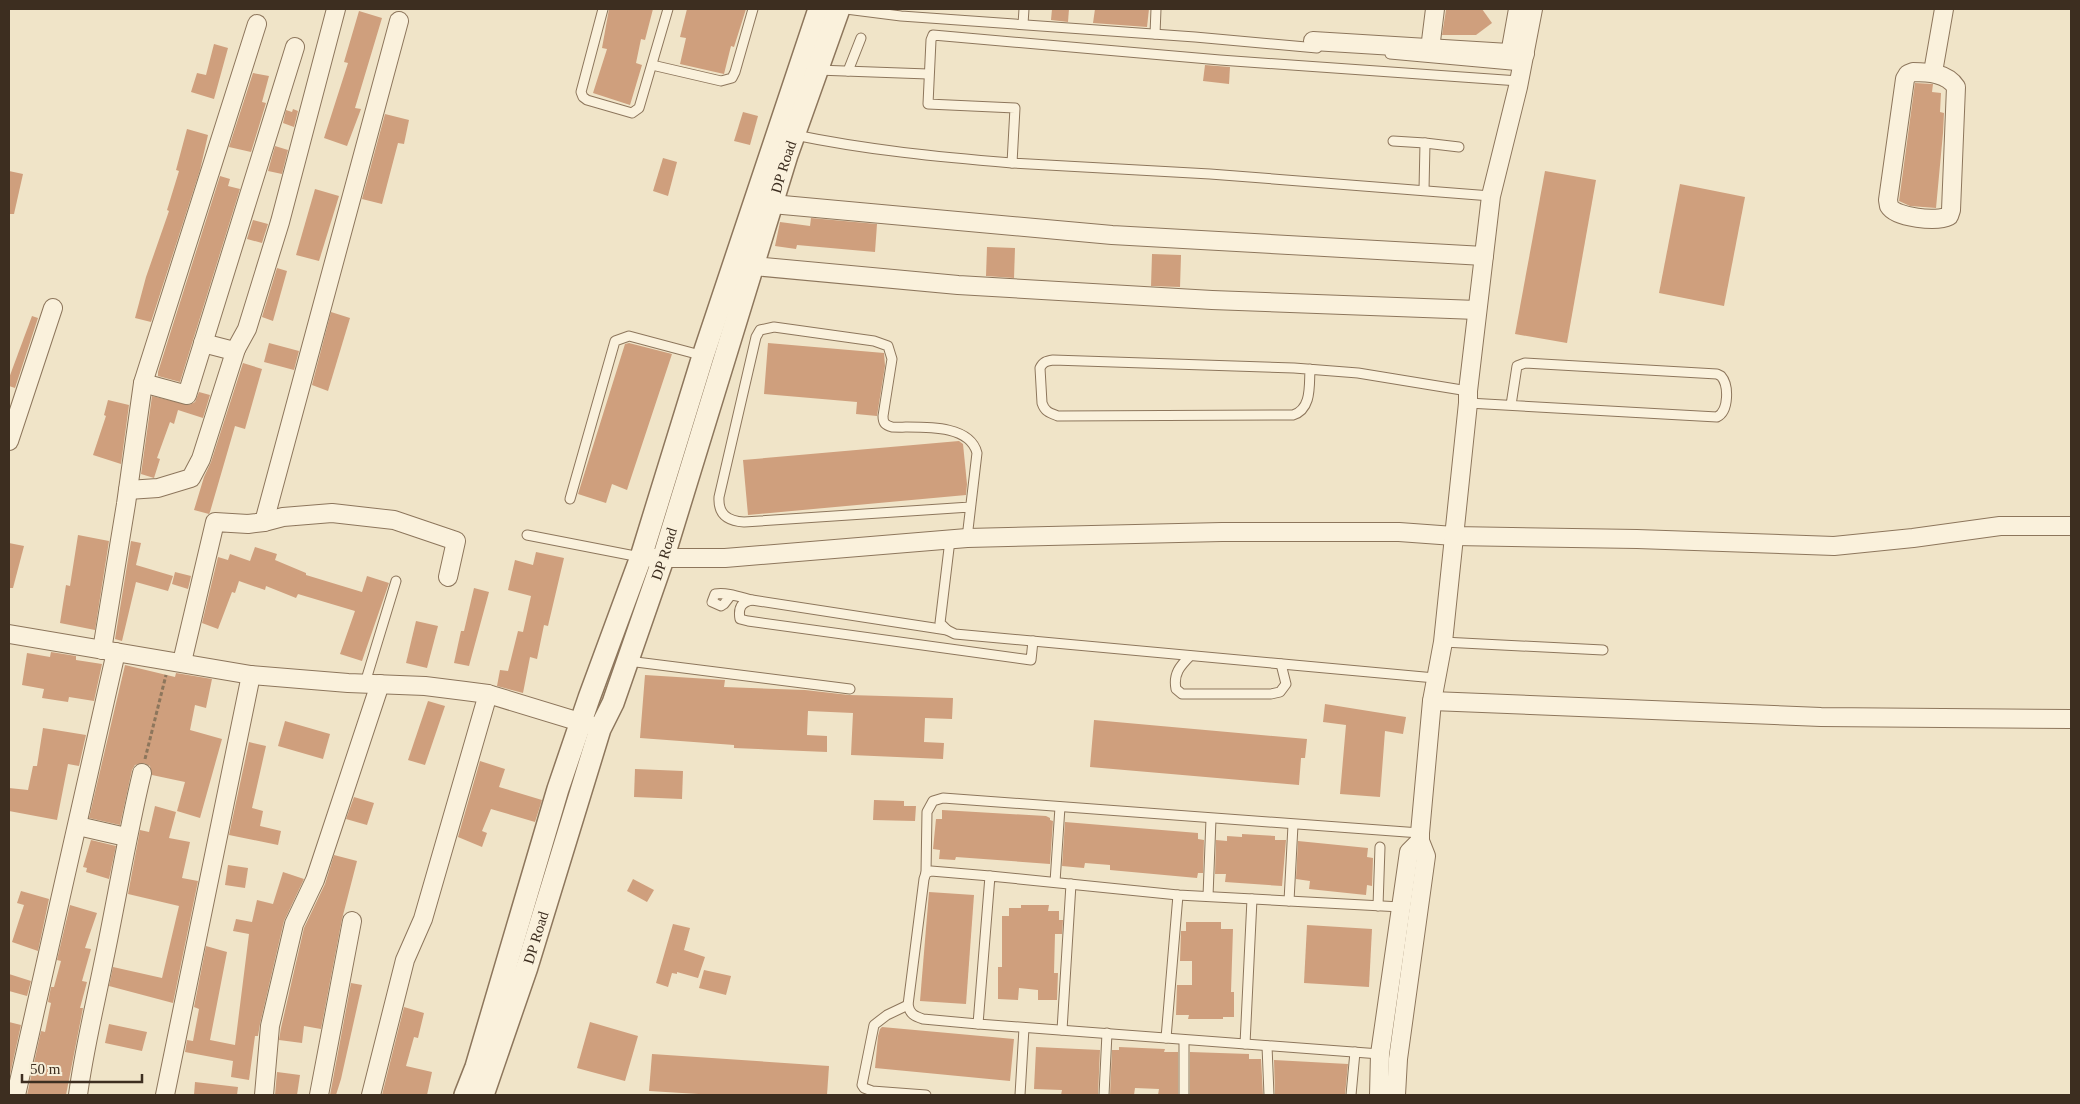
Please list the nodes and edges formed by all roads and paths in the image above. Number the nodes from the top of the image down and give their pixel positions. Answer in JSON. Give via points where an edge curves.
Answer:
{"nodes":[{"id":1,"x":336,"y":9,"type":"edge"},
{"id":2,"x":603,"y":9,"type":"edge"},
{"id":3,"x":668,"y":9,"type":"edge"},
{"id":4,"x":753,"y":9,"type":"edge"},
{"id":5,"x":818,"y":9,"type":"edge"},
{"id":6,"x":838,"y":9,"type":"edge"},
{"id":7,"x":846,"y":9,"type":"edge"},
{"id":8,"x":1024,"y":9,"type":"edge"},
{"id":9,"x":1156,"y":9,"type":"edge"},
{"id":10,"x":1435,"y":9,"type":"edge"},
{"id":11,"x":1518,"y":9,"type":"edge"},
{"id":12,"x":1533,"y":9,"type":"edge"},
{"id":13,"x":1944,"y":9,"type":"edge"},
{"id":14,"x":901,"y":12,"type":"edge"},
{"id":15,"x":399,"y":21,"type":"dead end"},
{"id":16,"x":257,"y":24,"type":"dead end"},
{"id":17,"x":1023,"y":24,"type":"junction"},
{"id":18,"x":1155,"y":34,"type":"junction"},
{"id":19,"x":861,"y":38,"type":"dead end"},
{"id":20,"x":1313,"y":41,"type":"dead end"},
{"id":21,"x":295,"y":47,"type":"dead end"},
{"id":22,"x":1430,"y":49,"type":"junction"},
{"id":23,"x":1519,"y":64,"type":"junction"},
{"id":24,"x":652,"y":65,"type":"junction"},
{"id":25,"x":817,"y":70,"type":"junction"},
{"id":26,"x":848,"y":71,"type":"junction"},
{"id":27,"x":1933,"y":72,"type":"junction"},
{"id":28,"x":928,"y":74,"type":"junction"},
{"id":29,"x":794,"y":135,"type":"junction"},
{"id":30,"x":1393,"y":141,"type":"dead end"},
{"id":31,"x":1425,"y":143,"type":"junction"},
{"id":32,"x":1459,"y":147,"type":"dead end"},
{"id":33,"x":1012,"y":163,"type":"junction"},
{"id":34,"x":1424,"y":190,"type":"junction"},
{"id":35,"x":1491,"y":196,"type":"junction"},
{"id":36,"x":772,"y":204,"type":"junction"},
{"id":37,"x":1484,"y":256,"type":"junction"},
{"id":38,"x":753,"y":266,"type":"junction"},
{"id":39,"x":53,"y":308,"type":"dead end"},
{"id":40,"x":1477,"y":310,"type":"junction"},
{"id":41,"x":203,"y":343,"type":"junction"},
{"id":42,"x":236,"y":349,"type":"junction"},
{"id":43,"x":714,"y":359,"type":"junction"},
{"id":44,"x":1310,"y":369,"type":"junction"},
{"id":45,"x":142,"y":383,"type":"junction"},
{"id":46,"x":1468,"y":397,"type":"junction"},
{"id":47,"x":1511,"y":405,"type":"junction"},
{"id":48,"x":9,"y":441,"type":"edge"},
{"id":49,"x":128,"y":490,"type":"junction"},
{"id":50,"x":570,"y":499,"type":"dead end"},
{"id":51,"x":970,"y":507,"type":"junction"},
{"id":52,"x":264,"y":522,"type":"junction"},
{"id":53,"x":2071,"y":526,"type":"edge"},
{"id":54,"x":526,"y":535,"type":"dead end"},
{"id":55,"x":1454,"y":536,"type":"junction"},
{"id":56,"x":958,"y":539,"type":"junction"},
{"id":57,"x":641,"y":557,"type":"junction"},
{"id":58,"x":662,"y":559,"type":"junction"},
{"id":59,"x":448,"y":577,"type":"dead end"},
{"id":60,"x":396,"y":580,"type":"dead end"},
{"id":61,"x":731,"y":595,"type":"dead end"},
{"id":62,"x":752,"y":600,"type":"junction"},
{"id":63,"x":947,"y":630,"type":"junction"},
{"id":64,"x":9,"y":634,"type":"edge"},
{"id":65,"x":1033,"y":641,"type":"junction"},
{"id":66,"x":1443,"y":642,"type":"junction"},
{"id":67,"x":1603,"y":650,"type":"dead end"},
{"id":68,"x":109,"y":651,"type":"junction"},
{"id":69,"x":1190,"y":656,"type":"junction"},
{"id":70,"x":176,"y":661,"type":"junction"},
{"id":71,"x":628,"y":661,"type":"junction"},
{"id":72,"x":1281,"y":664,"type":"junction"},
{"id":73,"x":251,"y":675,"type":"junction"},
{"id":74,"x":1435,"y":678,"type":"junction"},
{"id":75,"x":372,"y":684,"type":"junction"},
{"id":76,"x":850,"y":689,"type":"dead end"},
{"id":77,"x":488,"y":694,"type":"junction"},
{"id":78,"x":1432,"y":701,"type":"junction"},
{"id":79,"x":2071,"y":719,"type":"edge"},
{"id":80,"x":591,"y":725,"type":"junction"},
{"id":81,"x":142,"y":773,"type":"joint"},
{"id":82,"x":1060,"y":807,"type":"junction"},
{"id":83,"x":1211,"y":819,"type":"junction"},
{"id":84,"x":1293,"y":825,"type":"junction"},
{"id":85,"x":78,"y":826,"type":"junction"},
{"id":86,"x":126,"y":837,"type":"junction"},
{"id":87,"x":1420,"y":837,"type":"junction"},
{"id":88,"x":1380,"y":847,"type":"dead end"},
{"id":89,"x":926,"y":873,"type":"junction"},
{"id":90,"x":990,"y":876,"type":"junction"},
{"id":91,"x":1055,"y":882,"type":"junction"},
{"id":92,"x":1071,"y":884,"type":"junction"},
{"id":93,"x":1178,"y":895,"type":"junction"},
{"id":94,"x":1208,"y":896,"type":"junction"},
{"id":95,"x":1252,"y":899,"type":"junction"},
{"id":96,"x":1289,"y":901,"type":"junction"},
{"id":97,"x":1378,"y":906,"type":"junction"},
{"id":98,"x":1401,"y":907,"type":"junction"},
{"id":99,"x":352,"y":921,"type":"dead end"},
{"id":100,"x":908,"y":1005,"type":"junction"},
{"id":101,"x":978,"y":1024,"type":"junction"},
{"id":102,"x":1024,"y":1028,"type":"junction"},
{"id":103,"x":1062,"y":1030,"type":"junction"},
{"id":104,"x":1106,"y":1033,"type":"junction"},
{"id":105,"x":1166,"y":1038,"type":"junction"},
{"id":106,"x":1184,"y":1040,"type":"junction"},
{"id":107,"x":1245,"y":1044,"type":"junction"},
{"id":108,"x":1267,"y":1046,"type":"junction"},
{"id":109,"x":1355,"y":1052,"type":"junction"},
{"id":110,"x":1380,"y":1054,"type":"junction"},
{"id":111,"x":476,"y":1094,"type":"edge"},
{"id":112,"x":16,"y":1095,"type":"edge"},
{"id":113,"x":78,"y":1095,"type":"edge"},
{"id":114,"x":165,"y":1095,"type":"edge"},
{"id":115,"x":264,"y":1095,"type":"edge"},
{"id":116,"x":319,"y":1095,"type":"edge"},
{"id":117,"x":371,"y":1095,"type":"edge"},
{"id":118,"x":926,"y":1095,"type":"edge"},
{"id":119,"x":1020,"y":1095,"type":"edge"},
{"id":120,"x":1104,"y":1095,"type":"edge"},
{"id":121,"x":1184,"y":1095,"type":"edge"},
{"id":122,"x":1269,"y":1095,"type":"edge"},
{"id":123,"x":1351,"y":1095,"type":"edge"},
{"id":124,"x":1379,"y":1095,"type":"edge"},
{"id":125,"x":1396,"y":1095,"type":"edge"}],
"edges":[{"from":1,"to":42,"type":"street","via":[[280,222],[247,329]]},
{"from":2,"to":24,"type":"lane","via":[[582,97],[625,112],[636,112]]},
{"from":3,"to":24,"type":"lane"},
{"from":4,"to":24,"type":"lane","via":[[732,78],[721,81]]},
{"from":5,"to":43,"type":"street","name":"DP Road"},
{"from":6,"to":25,"type":"street","name":"DP Road"},
{"from":7,"to":14,"type":"lane"},
{"from":8,"to":17,"type":"lane"},
{"from":9,"to":18,"type":"lane"},
{"from":10,"to":22,"type":"street"},
{"from":11,"to":23,"type":"street"},
{"from":12,"to":23,"type":"street"},
{"from":13,"to":27,"type":"street"},
{"from":14,"to":17,"type":"lane"},
{"from":15,"to":52,"type":"street"},
{"from":16,"to":45,"type":"street"},
{"from":17,"to":18,"type":"lane"},
{"from":18,"to":23,"type":"lane"},
{"from":19,"to":26,"type":"lane"},
{"from":20,"to":22,"type":"street"},
{"from":21,"to":41,"type":"street"},
{"from":22,"to":23,"type":"street"},
{"from":23,"to":28,"type":"lane","via":[[1220,60],[933,35]]},
{"from":23,"to":35,"type":"street"},
{"from":25,"to":26,"type":"lane"},
{"from":25,"to":29,"type":"street","name":"DP Road"},
{"from":26,"to":28,"type":"lane"},
{"from":27,"to":27,"type":"street","via":[[1952,82],[1957,92],[1951,210],[1949,216],[1935,220],[1897,214],[1888,200],[1905,79],[1913,72]]},
{"from":28,"to":33,"type":"lane","via":[[928,104],[1015,108]]},
{"from":29,"to":33,"type":"lane","via":[[901,154]]},
{"from":29,"to":36,"type":"street","name":"DP Road"},
{"from":30,"to":31,"type":"lane"},
{"from":31,"to":32,"type":"lane"},
{"from":31,"to":34,"type":"lane"},
{"from":33,"to":34,"type":"lane"},
{"from":34,"to":35,"type":"lane"},
{"from":35,"to":37,"type":"street"},
{"from":36,"to":37,"type":"street","via":[[1112,235]]},
{"from":36,"to":38,"type":"street","name":"DP Road"},
{"from":37,"to":40,"type":"street"},
{"from":38,"to":40,"type":"street","via":[[958,286]]},
{"from":38,"to":43,"type":"street","name":"DP Road"},
{"from":39,"to":48,"type":"street"},
{"from":40,"to":46,"type":"street"},
{"from":41,"to":42,"type":"street"},
{"from":41,"to":45,"type":"street","via":[[186,395]]},
{"from":42,"to":49,"type":"street","via":[[192,478],[158,488]]},
{"from":43,"to":50,"type":"lane","via":[[629,336],[615,341]]},
{"from":43,"to":57,"type":"street","name":"DP Road"},
{"from":43,"to":58,"type":"street","name":"DP Road"},
{"from":44,"to":44,"type":"lane","via":[[1306,405],[1300,413],[1293,415],[1058,416],[1049,413],[1042,403],[1040,368],[1046,361]]},
{"from":44,"to":46,"type":"lane","via":[[1358,374]]},
{"from":45,"to":49,"type":"street"},
{"from":46,"to":47,"type":"lane"},
{"from":46,"to":55,"type":"street"},
{"from":47,"to":47,"type":"lane","via":[[1517,366],[1526,363],[1717,374],[1726,384],[1725,409],[1717,416]]},
{"from":49,"to":68,"type":"street"},
{"from":51,"to":51,"type":"lane","via":[[977,453],[969,439],[955,431],[892,428],[883,421],[892,359],[888,346],[874,341],[774,327],[760,330],[720,497],[719,505],[728,519],[744,522]]},
{"from":51,"to":56,"type":"lane"},
{"from":52,"to":59,"type":"street","via":[[332,513],[394,520],[456,541]]},
{"from":52,"to":70,"type":"street","via":[[215,522]]},
{"from":53,"to":55,"type":"street","via":[[2000,526],[1834,546]]},
{"from":54,"to":57,"type":"lane"},
{"from":55,"to":56,"type":"street","via":[[1400,532],[1222,532]]},
{"from":55,"to":66,"type":"street"},
{"from":56,"to":58,"type":"street","via":[[725,558]]},
{"from":56,"to":63,"type":"lane","via":[[940,623]]},
{"from":57,"to":58,"type":"street"},
{"from":57,"to":80,"type":"street","name":"DP Road"},
{"from":58,"to":71,"type":"street","name":"DP Road"},
{"from":60,"to":75,"type":"lane"},
{"from":61,"to":62,"type":"lane"},
{"from":62,"to":63,"type":"lane"},
{"from":62,"to":65,"type":"lane","via":[[740,606],[740,619],[1031,660]]},
{"from":63,"to":65,"type":"lane","via":[[955,634]]},
{"from":64,"to":68,"type":"street"},
{"from":65,"to":69,"type":"lane"},
{"from":66,"to":67,"type":"lane"},
{"from":66,"to":74,"type":"street"},
{"from":68,"to":70,"type":"street"},
{"from":68,"to":85,"type":"street"},
{"from":69,"to":72,"type":"lane"},
{"from":69,"to":72,"type":"lane","via":[[1182,664],[1175,681],[1176,689],[1182,694],[1280,692],[1286,684]]},
{"from":70,"to":73,"type":"street"},
{"from":70,"to":81,"type":"path"},
{"from":71,"to":76,"type":"lane"},
{"from":71,"to":80,"type":"street","name":"DP Road","via":[[613,703]]},
{"from":72,"to":74,"type":"lane"},
{"from":73,"to":75,"type":"street"},
{"from":73,"to":114,"type":"street"},
{"from":74,"to":78,"type":"street"},
{"from":75,"to":77,"type":"street","via":[[425,686]]},
{"from":75,"to":115,"type":"street","via":[[315,880],[294,924],[270,1026]]},
{"from":77,"to":80,"type":"street"},
{"from":77,"to":117,"type":"street","via":[[423,919],[405,960]]},
{"from":78,"to":79,"type":"street","via":[[1821,717]]},
{"from":78,"to":87,"type":"street"},
{"from":80,"to":111,"type":"street","name":"DP Road"},
{"from":81,"to":86,"type":"street"},
{"from":82,"to":83,"type":"lane"},
{"from":82,"to":89,"type":"lane","via":[[942,798],[932,800],[927,812]]},
{"from":82,"to":91,"type":"lane"},
{"from":83,"to":84,"type":"lane"},
{"from":83,"to":94,"type":"lane"},
{"from":84,"to":87,"type":"lane"},
{"from":84,"to":96,"type":"lane"},
{"from":85,"to":86,"type":"street"},
{"from":85,"to":112,"type":"street"},
{"from":86,"to":113,"type":"street"},
{"from":87,"to":98,"type":"street","via":[[1409,852]]},
{"from":87,"to":125,"type":"street","via":[[1426,856]]},
{"from":88,"to":97,"type":"lane"},
{"from":89,"to":90,"type":"lane"},
{"from":89,"to":100,"type":"lane"},
{"from":90,"to":91,"type":"lane"},
{"from":90,"to":101,"type":"lane"},
{"from":91,"to":92,"type":"lane"},
{"from":92,"to":93,"type":"lane"},
{"from":92,"to":103,"type":"lane"},
{"from":93,"to":94,"type":"lane"},
{"from":93,"to":105,"type":"lane"},
{"from":94,"to":95,"type":"lane"},
{"from":95,"to":96,"type":"lane"},
{"from":95,"to":107,"type":"lane"},
{"from":96,"to":97,"type":"lane"},
{"from":97,"to":98,"type":"lane"},
{"from":98,"to":110,"type":"street"},
{"from":99,"to":116,"type":"street"},
{"from":100,"to":101,"type":"lane","via":[[909,1012],[923,1019]]},
{"from":100,"to":118,"type":"lane","via":[[874,1025],[862,1084],[872,1091]]},
{"from":101,"to":102,"type":"lane"},
{"from":102,"to":103,"type":"lane"},
{"from":102,"to":119,"type":"lane"},
{"from":103,"to":104,"type":"lane"},
{"from":104,"to":105,"type":"lane"},
{"from":104,"to":120,"type":"lane"},
{"from":105,"to":106,"type":"lane"},
{"from":106,"to":107,"type":"lane"},
{"from":106,"to":121,"type":"lane"},
{"from":107,"to":108,"type":"lane"},
{"from":108,"to":109,"type":"lane"},
{"from":108,"to":122,"type":"lane"},
{"from":109,"to":110,"type":"lane"},
{"from":109,"to":123,"type":"lane"},
{"from":110,"to":124,"type":"street"}]}
